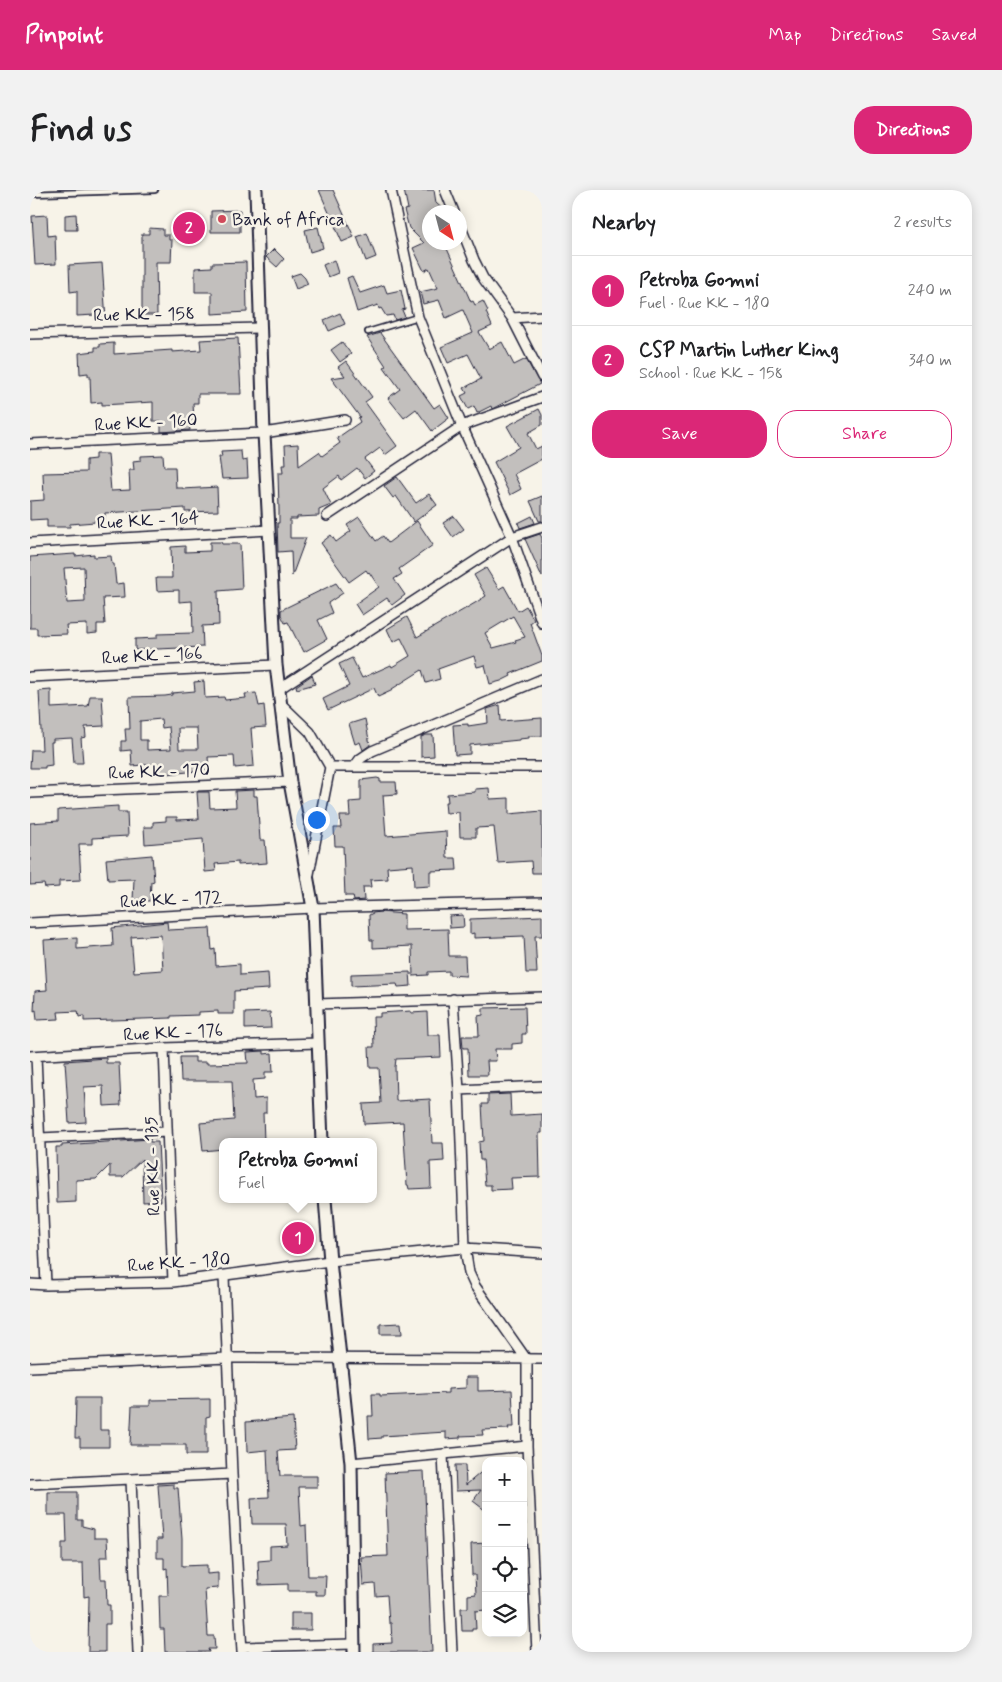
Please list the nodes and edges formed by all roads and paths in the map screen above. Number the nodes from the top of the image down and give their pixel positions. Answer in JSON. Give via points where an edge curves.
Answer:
{"nodes":[{"id":1,"x":155,"y":190,"type":"edge"},
{"id":2,"x":256,"y":190,"type":"edge"},
{"id":3,"x":391,"y":190,"type":"edge"},
{"id":4,"x":445,"y":190,"type":"edge"},
{"id":5,"x":30,"y":194,"type":"edge"},
{"id":6,"x":451,"y":205,"type":"edge"},
{"id":7,"x":467,"y":242,"type":"edge"},
{"id":8,"x":542,"y":316,"type":"edge"},
{"id":9,"x":418,"y":317,"type":"junction"},
{"id":10,"x":512,"y":318,"type":"junction"},
{"id":11,"x":259,"y":328,"type":"junction"},
{"id":12,"x":368,"y":332,"type":"dead end"},
{"id":13,"x":30,"y":334,"type":"edge"},
{"id":14,"x":542,"y":376,"type":"edge"},
{"id":15,"x":542,"y":397,"type":"edge"},
{"id":16,"x":345,"y":420,"type":"dead end"},
{"id":17,"x":462,"y":426,"type":"junction"},
{"id":18,"x":264,"y":433,"type":"junction"},
{"id":19,"x":30,"y":444,"type":"edge"},
{"id":20,"x":327,"y":516,"type":"dead end"},
{"id":21,"x":542,"y":528,"type":"edge"},
{"id":22,"x":269,"y":530,"type":"junction"},
{"id":23,"x":512,"y":537,"type":"junction"},
{"id":24,"x":30,"y":543,"type":"edge"},
{"id":25,"x":542,"y":623,"type":"edge"},
{"id":26,"x":276,"y":665,"type":"junction"},
{"id":27,"x":30,"y":677,"type":"edge"},
{"id":28,"x":542,"y":679,"type":"edge"},
{"id":29,"x":279,"y":689,"type":"junction"},
{"id":30,"x":280,"y":703,"type":"junction"},
{"id":31,"x":330,"y":767,"type":"junction"},
{"id":32,"x":354,"y":767,"type":"junction"},
{"id":33,"x":542,"y":767,"type":"edge"},
{"id":34,"x":290,"y":782,"type":"junction"},
{"id":35,"x":30,"y":793,"type":"edge"},
{"id":36,"x":307,"y":879,"type":"junction"},
{"id":37,"x":542,"y":902,"type":"edge"},
{"id":38,"x":313,"y":908,"type":"junction"},
{"id":39,"x":30,"y":922,"type":"edge"},
{"id":40,"x":542,"y":996,"type":"edge"},
{"id":41,"x":453,"y":999,"type":"junction"},
{"id":42,"x":316,"y":1004,"type":"junction"},
{"id":43,"x":318,"y":1043,"type":"junction"},
{"id":44,"x":164,"y":1048,"type":"junction"},
{"id":45,"x":33,"y":1056,"type":"edge"},
{"id":46,"x":542,"y":1086,"type":"edge"},
{"id":47,"x":459,"y":1090,"type":"junction"},
{"id":48,"x":167,"y":1132,"type":"junction"},
{"id":49,"x":40,"y":1138,"type":"junction"},
{"id":50,"x":322,"y":1138,"type":"edge"},
{"id":51,"x":325,"y":1203,"type":"edge"},
{"id":52,"x":465,"y":1248,"type":"junction"},
{"id":53,"x":542,"y":1253,"type":"edge"},
{"id":54,"x":330,"y":1261,"type":"junction"},
{"id":55,"x":224,"y":1276,"type":"junction"},
{"id":56,"x":174,"y":1282,"type":"junction"},
{"id":57,"x":30,"y":1284,"type":"edge"},
{"id":58,"x":46,"y":1285,"type":"junction"},
{"id":59,"x":227,"y":1358,"type":"junction"},
{"id":60,"x":340,"y":1358,"type":"junction"},
{"id":61,"x":542,"y":1359,"type":"edge"},
{"id":62,"x":527,"y":1360,"type":"junction"},
{"id":63,"x":30,"y":1366,"type":"edge"},
{"id":64,"x":527,"y":1446,"type":"junction"},
{"id":65,"x":444,"y":1454,"type":"junction"},
{"id":66,"x":352,"y":1463,"type":"junction"},
{"id":67,"x":232,"y":1474,"type":"junction"},
{"id":68,"x":131,"y":1479,"type":"junction"},
{"id":69,"x":30,"y":1484,"type":"edge"},
{"id":70,"x":537,"y":1544,"type":"edge"},
{"id":71,"x":353,"y":1648,"type":"edge"},
{"id":72,"x":242,"y":1650,"type":"edge"},
{"id":73,"x":138,"y":1652,"type":"edge"},
{"id":74,"x":452,"y":1652,"type":"edge"},
{"id":75,"x":537,"y":1652,"type":"edge"}],
"edges":[{"from":1,"to":5,"type":"lane"},
{"from":2,"to":11,"type":"street"},
{"from":3,"to":9,"type":"street"},
{"from":4,"to":6,"type":"street"},
{"from":7,"to":10,"type":"street","via":[[483,278]]},
{"from":8,"to":10,"type":"street"},
{"from":9,"to":12,"type":"lane"},
{"from":9,"to":17,"type":"street"},
{"from":10,"to":14,"type":"street"},
{"from":11,"to":13,"type":"street","name":"Rue KK - 158"},
{"from":11,"to":18,"type":"street"},
{"from":15,"to":17,"type":"street"},
{"from":16,"to":18,"type":"street","name":"Rue KK - 160"},
{"from":17,"to":20,"type":"street"},
{"from":17,"to":23,"type":"street"},
{"from":18,"to":19,"type":"street","name":"Rue KK - 160"},
{"from":18,"to":22,"type":"street"},
{"from":21,"to":23,"type":"street"},
{"from":22,"to":24,"type":"street","name":"Rue KK - 164"},
{"from":22,"to":26,"type":"street"},
{"from":23,"to":25,"type":"street"},
{"from":23,"to":29,"type":"street"},
{"from":26,"to":27,"type":"street","name":"Rue KK - 166"},
{"from":26,"to":29,"type":"street"},
{"from":28,"to":32,"type":"street","via":[[372,751]]},
{"from":29,"to":30,"type":"street"},
{"from":30,"to":31,"type":"street","via":[[310,732]]},
{"from":30,"to":34,"type":"street"},
{"from":31,"to":32,"type":"street"},
{"from":31,"to":36,"type":"street"},
{"from":32,"to":33,"type":"street"},
{"from":34,"to":35,"type":"street","name":"Rue KK - 170"},
{"from":34,"to":36,"type":"street"},
{"from":36,"to":38,"type":"street"},
{"from":37,"to":38,"type":"street","name":"Rue KK - 172"},
{"from":38,"to":39,"type":"street","name":"Rue KK - 172"},
{"from":38,"to":42,"type":"street"},
{"from":40,"to":41,"type":"street"},
{"from":41,"to":42,"type":"street"},
{"from":41,"to":47,"type":"street"},
{"from":42,"to":43,"type":"street"},
{"from":43,"to":44,"type":"street","name":"Rue KK - 176"},
{"from":43,"to":50,"type":"street"},
{"from":44,"to":45,"type":"street","name":"Rue KK - 176"},
{"from":44,"to":48,"type":"street","name":"Rue KK - 135"},
{"from":45,"to":49,"type":"street"},
{"from":46,"to":47,"type":"street"},
{"from":47,"to":52,"type":"street"},
{"from":48,"to":49,"type":"street"},
{"from":48,"to":56,"type":"street","name":"Rue KK - 135"},
{"from":49,"to":58,"type":"street"},
{"from":51,"to":54,"type":"street"},
{"from":52,"to":53,"type":"street","name":"Rue KK - 180"},
{"from":52,"to":54,"type":"street","name":"Rue KK - 180"},
{"from":52,"to":62,"type":"street","via":[[475,1286]]},
{"from":54,"to":55,"type":"street","name":"Rue KK - 180"},
{"from":54,"to":60,"type":"street"},
{"from":55,"to":56,"type":"street","name":"Rue KK - 180"},
{"from":55,"to":59,"type":"street"},
{"from":56,"to":58,"type":"street","name":"Rue KK - 180"},
{"from":57,"to":58,"type":"street","name":"Rue KK - 180"},
{"from":59,"to":60,"type":"street"},
{"from":59,"to":63,"type":"street"},
{"from":59,"to":67,"type":"street"},
{"from":60,"to":62,"type":"street"},
{"from":60,"to":66,"type":"street"},
{"from":61,"to":62,"type":"street"},
{"from":62,"to":64,"type":"street"},
{"from":64,"to":65,"type":"street"},
{"from":64,"to":70,"type":"street"},
{"from":65,"to":66,"type":"street"},
{"from":65,"to":74,"type":"street"},
{"from":66,"to":71,"type":"street"},
{"from":67,"to":68,"type":"street"},
{"from":67,"to":72,"type":"street"},
{"from":68,"to":69,"type":"street"},
{"from":68,"to":73,"type":"street"},
{"from":70,"to":75,"type":"street"},
{"from":71,"to":72,"type":"street"}]}
